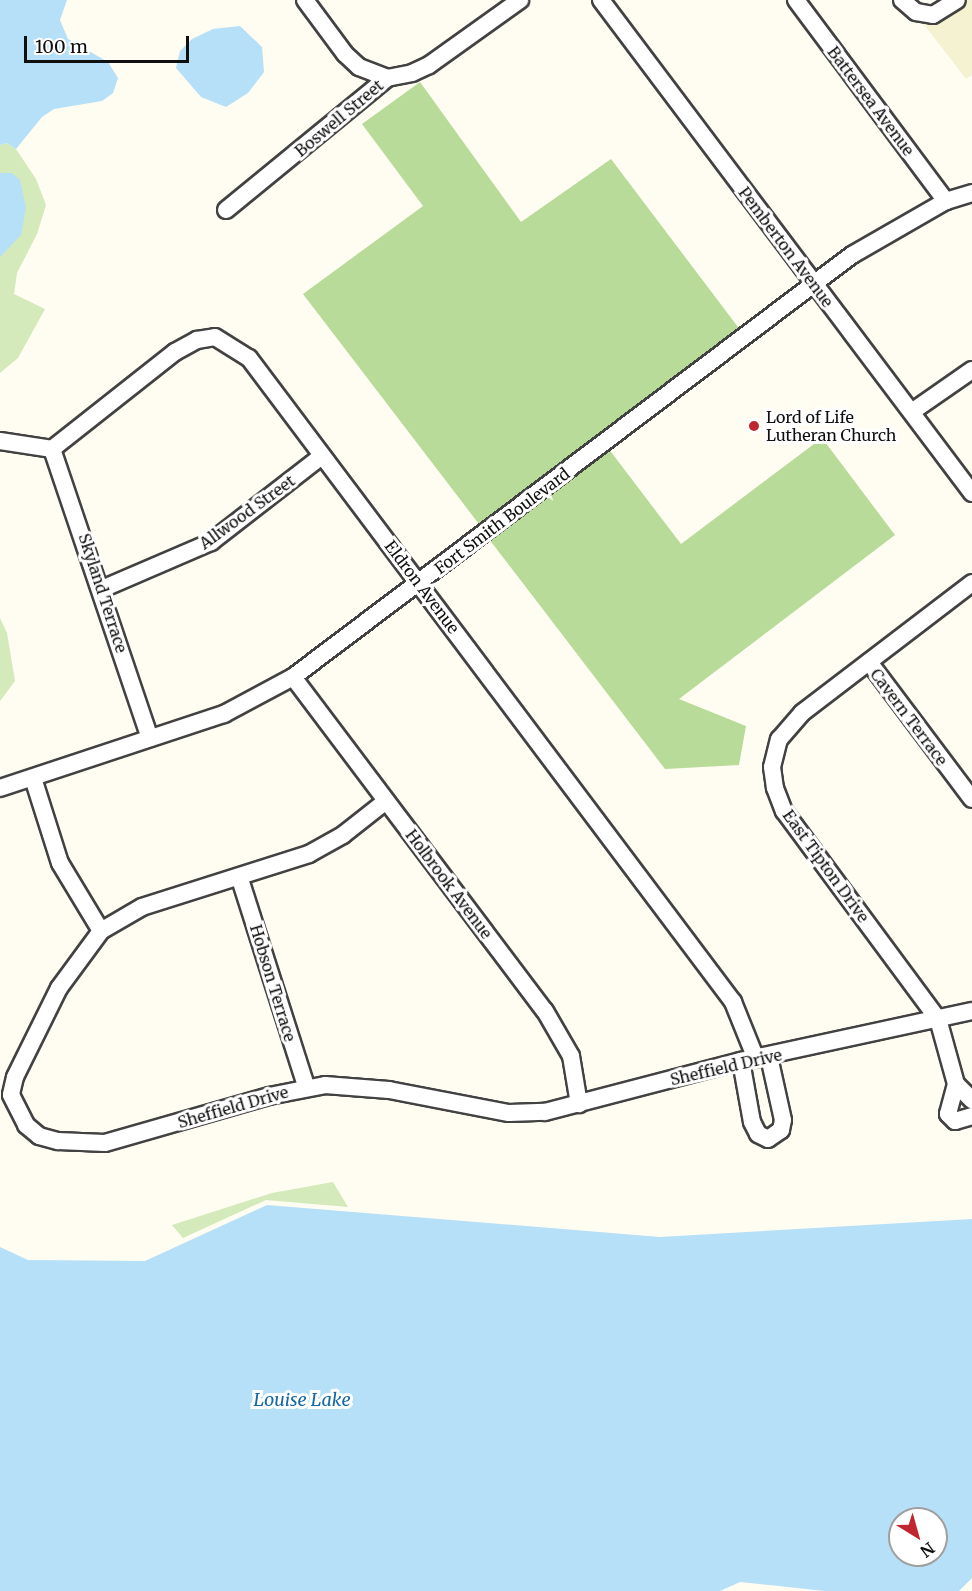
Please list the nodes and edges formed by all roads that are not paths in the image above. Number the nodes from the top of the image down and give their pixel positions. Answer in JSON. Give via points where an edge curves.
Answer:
{"nodes":[{"id":1,"x":305,"y":0,"type":"edge"},
{"id":2,"x":520,"y":0,"type":"edge"},
{"id":3,"x":601,"y":0,"type":"edge"},
{"id":4,"x":796,"y":0,"type":"edge"},
{"id":5,"x":902,"y":0,"type":"edge"},
{"id":6,"x":957,"y":0,"type":"edge"},
{"id":7,"x":387,"y":78,"type":"junction"},
{"id":8,"x":972,"y":193,"type":"edge"},
{"id":9,"x":946,"y":201,"type":"junction"},
{"id":10,"x":226,"y":210,"type":"dead end"},
{"id":11,"x":813,"y":283,"type":"junction"},
{"id":12,"x":972,"y":370,"type":"edge"},
{"id":13,"x":913,"y":411,"type":"junction"},
{"id":14,"x":0,"y":441,"type":"edge"},
{"id":15,"x":52,"y":449,"type":"junction"},
{"id":16,"x":322,"y":456,"type":"junction"},
{"id":17,"x":972,"y":494,"type":"edge"},
{"id":18,"x":420,"y":583,"type":"junction"},
{"id":19,"x":972,"y":583,"type":"edge"},
{"id":20,"x":102,"y":589,"type":"junction"},
{"id":21,"x":869,"y":662,"type":"junction"},
{"id":22,"x":293,"y":677,"type":"junction"},
{"id":23,"x":150,"y":738,"type":"junction"},
{"id":24,"x":33,"y":778,"type":"junction"},
{"id":25,"x":0,"y":788,"type":"edge"},
{"id":26,"x":972,"y":799,"type":"edge"},
{"id":27,"x":386,"y":801,"type":"junction"},
{"id":28,"x":240,"y":879,"type":"junction"},
{"id":29,"x":101,"y":931,"type":"junction"},
{"id":30,"x":972,"y":1011,"type":"edge"},
{"id":31,"x":938,"y":1019,"type":"junction"},
{"id":32,"x":755,"y":1059,"type":"junction"},
{"id":33,"x":956,"y":1084,"type":"junction"},
{"id":34,"x":306,"y":1086,"type":"junction"},
{"id":35,"x":972,"y":1100,"type":"edge"},
{"id":36,"x":579,"y":1104,"type":"junction"},
{"id":37,"x":972,"y":1116,"type":"edge"}],
"edges":[{"from":1,"to":7,"type":"street","via":[[345,54],[359,67]]},
{"from":2,"to":7,"type":"street","name":"Boswell Street","via":[[429,65],[412,74]]},
{"from":3,"to":11,"type":"street","name":"Pemberton Avenue"},
{"from":4,"to":9,"type":"street","name":"Battersea Avenue"},
{"from":5,"to":6,"type":"street","via":[[916,12],[933,15]]},
{"from":7,"to":10,"type":"street","name":"Boswell Street"},
{"from":8,"to":9,"type":"street","name":"Fort Smith Boulevard"},
{"from":9,"to":11,"type":"street","name":"Fort Smith Boulevard","via":[[884,234]]},
{"from":11,"to":13,"type":"street","name":"Pemberton Avenue"},
{"from":11,"to":18,"type":"street","name":"Fort Smith Boulevard"},
{"from":12,"to":13,"type":"street"},
{"from":13,"to":17,"type":"street","name":"Pemberton Avenue"},
{"from":14,"to":15,"type":"street"},
{"from":15,"to":16,"type":"street","name":"Eldron Avenue","via":[[175,352],[197,340],[216,337],[249,358]]},
{"from":15,"to":20,"type":"street","name":"Skyland Terrace"},
{"from":16,"to":18,"type":"street","name":"Eldron Avenue"},
{"from":16,"to":20,"type":"street","name":"Allwood Street","via":[[211,542]]},
{"from":18,"to":22,"type":"street","name":"Fort Smith Boulevard"},
{"from":18,"to":32,"type":"street","name":"Eldron Avenue","via":[[733,1002]]},
{"from":19,"to":21,"type":"street","name":"East Tipton Drive"},
{"from":20,"to":23,"type":"street","name":"Skyland Terrace"},
{"from":21,"to":26,"type":"street","name":"Cavern Terrace"},
{"from":21,"to":31,"type":"street","name":"East Tipton Drive","via":[[802,713],[779,739],[772,767],[775,788],[784,811]]},
{"from":22,"to":23,"type":"street","name":"Fort Smith Boulevard","via":[[224,714]]},
{"from":22,"to":27,"type":"street","name":"Holbrook Avenue"},
{"from":23,"to":24,"type":"street","name":"Fort Smith Boulevard"},
{"from":24,"to":25,"type":"street","name":"Fort Smith Boulevard"},
{"from":24,"to":29,"type":"street","via":[[60,863]]},
{"from":27,"to":28,"type":"street","name":"Sheffield Drive","via":[[343,836]]},
{"from":27,"to":36,"type":"street","name":"Holbrook Avenue","via":[[545,1011],[571,1056]]},
{"from":28,"to":29,"type":"street","name":"Sheffield Drive","via":[[142,908]]},
{"from":28,"to":34,"type":"street","name":"Hobson Terrace"},
{"from":29,"to":34,"type":"street","name":"Sheffield Drive","via":[[59,988],[15,1077],[11,1095],[17,1113],[39,1136],[80,1145],[105,1143]]},
{"from":30,"to":31,"type":"street","name":"Sheffield Drive"},
{"from":31,"to":32,"type":"street","name":"Sheffield Drive"},
{"from":31,"to":33,"type":"street"},
{"from":32,"to":36,"type":"street","name":"Sheffield Drive"},
{"from":33,"to":35,"type":"street"},
{"from":33,"to":37,"type":"street","via":[[948,1114],[955,1121]]},
{"from":34,"to":36,"type":"street","name":"Sheffield Drive","via":[[389,1090],[509,1113],[545,1112]]}]}
